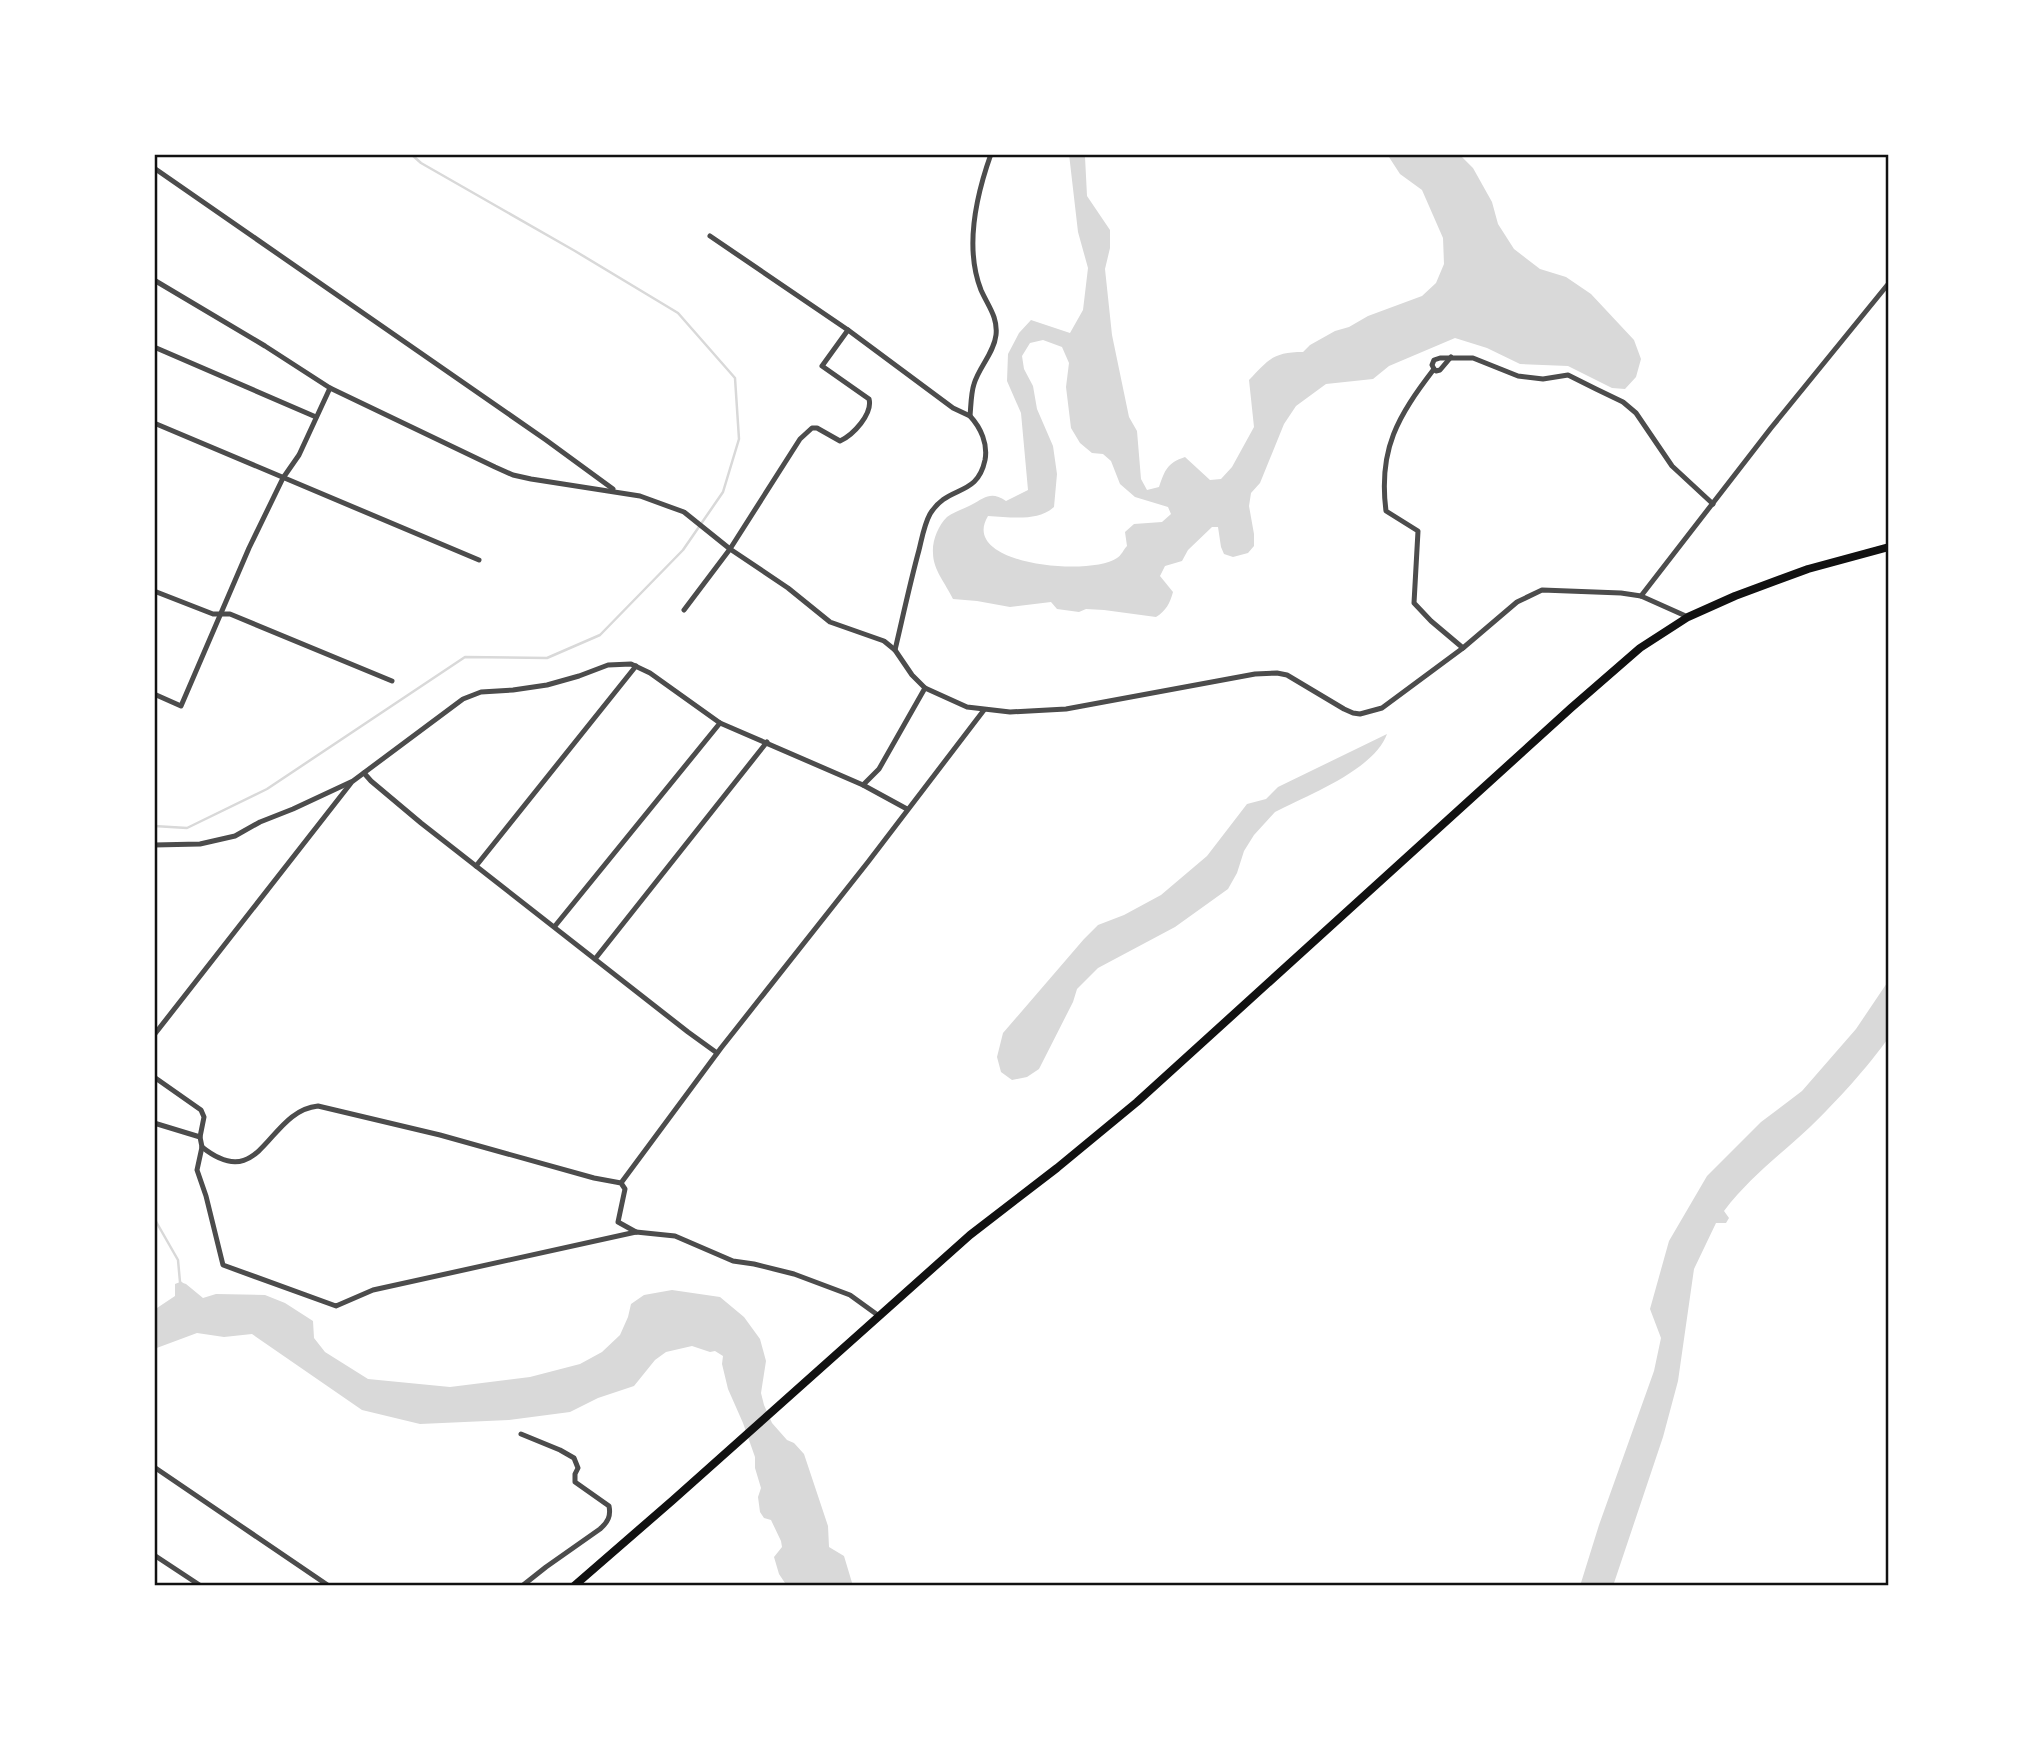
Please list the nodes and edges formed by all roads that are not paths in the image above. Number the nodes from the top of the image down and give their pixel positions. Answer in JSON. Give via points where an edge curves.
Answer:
{"nodes":[{"id":1,"x":991,"y":154,"type":"edge"},
{"id":2,"x":154,"y":168,"type":"edge"},
{"id":3,"x":710,"y":236,"type":"dead end"},
{"id":4,"x":154,"y":280,"type":"edge"},
{"id":5,"x":1889,"y":283,"type":"edge"},
{"id":6,"x":848,"y":330,"type":"junction"},
{"id":7,"x":154,"y":347,"type":"edge"},
{"id":8,"x":330,"y":388,"type":"junction"},
{"id":9,"x":970,"y":415,"type":"junction"},
{"id":10,"x":316,"y":417,"type":"junction"},
{"id":11,"x":154,"y":423,"type":"edge"},
{"id":12,"x":283,"y":478,"type":"junction"},
{"id":13,"x":616,"y":491,"type":"junction"},
{"id":14,"x":1713,"y":504,"type":"junction"},
{"id":15,"x":1889,"y":547,"type":"edge"},
{"id":16,"x":730,"y":549,"type":"junction"},
{"id":17,"x":478,"y":560,"type":"dead end"},
{"id":18,"x":154,"y":591,"type":"edge"},
{"id":19,"x":1641,"y":596,"type":"junction"},
{"id":20,"x":684,"y":610,"type":"dead end"},
{"id":21,"x":221,"y":614,"type":"junction"},
{"id":22,"x":1688,"y":617,"type":"junction"},
{"id":23,"x":1462,"y":648,"type":"junction"},
{"id":24,"x":895,"y":650,"type":"junction"},
{"id":25,"x":636,"y":666,"type":"junction"},
{"id":26,"x":391,"y":681,"type":"dead end"},
{"id":27,"x":925,"y":688,"type":"junction"},
{"id":28,"x":154,"y":694,"type":"edge"},
{"id":29,"x":984,"y":710,"type":"junction"},
{"id":30,"x":720,"y":723,"type":"junction"},
{"id":31,"x":767,"y":742,"type":"junction"},
{"id":32,"x":363,"y":773,"type":"junction"},
{"id":33,"x":353,"y":781,"type":"junction"},
{"id":34,"x":863,"y":785,"type":"junction"},
{"id":35,"x":907,"y":809,"type":"junction"},
{"id":36,"x":154,"y":845,"type":"edge"},
{"id":37,"x":476,"y":866,"type":"junction"},
{"id":38,"x":555,"y":926,"type":"junction"},
{"id":39,"x":595,"y":959,"type":"junction"},
{"id":40,"x":154,"y":1035,"type":"edge"},
{"id":41,"x":718,"y":1053,"type":"junction"},
{"id":42,"x":154,"y":1077,"type":"edge"},
{"id":43,"x":154,"y":1123,"type":"edge"},
{"id":44,"x":200,"y":1137,"type":"junction"},
{"id":45,"x":202,"y":1147,"type":"junction"},
{"id":46,"x":621,"y":1183,"type":"junction"},
{"id":47,"x":636,"y":1232,"type":"junction"},
{"id":48,"x":879,"y":1315,"type":"junction"},
{"id":49,"x":521,"y":1434,"type":"dead end"},
{"id":50,"x":154,"y":1467,"type":"edge"},
{"id":51,"x":154,"y":1555,"type":"edge"},
{"id":52,"x":201,"y":1586,"type":"edge"},
{"id":53,"x":329,"y":1586,"type":"edge"},
{"id":54,"x":522,"y":1586,"type":"edge"},
{"id":55,"x":574,"y":1586,"type":"edge"}],
"edges":[{"from":1,"to":9,"type":"street","via":[[979,187],[973,251],[981,289],[996,323],[996,337],[974,383]]},
{"from":2,"to":13,"type":"street"},
{"from":3,"to":6,"type":"street"},
{"from":4,"to":8,"type":"street"},
{"from":5,"to":14,"type":"street"},
{"from":6,"to":9,"type":"street","via":[[953,408]]},
{"from":6,"to":16,"type":"street","via":[[822,366],[869,399],[870,407],[850,436],[840,441],[817,428],[800,439]]},
{"from":7,"to":10,"type":"street"},
{"from":8,"to":10,"type":"street"},
{"from":8,"to":13,"type":"street","via":[[513,475]]},
{"from":9,"to":24,"type":"street","via":[[985,442],[985,460],[979,478],[940,502],[928,518]]},
{"from":10,"to":12,"type":"street"},
{"from":11,"to":12,"type":"street"},
{"from":12,"to":17,"type":"street"},
{"from":12,"to":21,"type":"street"},
{"from":13,"to":16,"type":"street","via":[[684,512]]},
{"from":14,"to":19,"type":"street"},
{"from":14,"to":23,"type":"street","via":[[1672,466],[1623,402],[1568,375],[1543,380],[1518,376],[1473,358],[1434,360],[1434,369],[1393,430],[1383,489],[1386,511],[1418,531],[1415,603]]},
{"from":15,"to":22,"type":"main road","via":[[1808,569]]},
{"from":16,"to":20,"type":"street"},
{"from":16,"to":24,"type":"street","via":[[830,622],[884,641]]},
{"from":18,"to":21,"type":"street"},
{"from":19,"to":22,"type":"street"},
{"from":19,"to":23,"type":"street","via":[[1542,590],[1517,602]]},
{"from":21,"to":26,"type":"street"},
{"from":21,"to":28,"type":"street","via":[[181,706]]},
{"from":22,"to":48,"type":"main road","via":[[1640,648],[1137,1102],[970,1235]]},
{"from":23,"to":29,"type":"street","via":[[1382,708],[1360,714],[1277,673],[1074,708]]},
{"from":24,"to":27,"type":"street"},
{"from":25,"to":30,"type":"street"},
{"from":25,"to":32,"type":"street","via":[[608,665],[547,685],[481,692],[463,699]]},
{"from":25,"to":37,"type":"street"},
{"from":27,"to":29,"type":"street"},
{"from":27,"to":34,"type":"street","via":[[879,769]]},
{"from":29,"to":35,"type":"street"},
{"from":30,"to":31,"type":"street"},
{"from":30,"to":38,"type":"street"},
{"from":31,"to":34,"type":"street"},
{"from":31,"to":39,"type":"street"},
{"from":32,"to":33,"type":"street"},
{"from":32,"to":37,"type":"street"},
{"from":33,"to":36,"type":"street","via":[[235,836],[200,844]]},
{"from":33,"to":40,"type":"street"},
{"from":34,"to":35,"type":"street"},
{"from":35,"to":41,"type":"street"},
{"from":37,"to":38,"type":"street"},
{"from":38,"to":39,"type":"street"},
{"from":39,"to":41,"type":"street"},
{"from":41,"to":46,"type":"street"},
{"from":42,"to":44,"type":"street","via":[[201,1110]]},
{"from":43,"to":44,"type":"street"},
{"from":44,"to":45,"type":"street"},
{"from":45,"to":46,"type":"street","via":[[231,1163],[241,1162],[296,1113],[318,1106]]},
{"from":45,"to":47,"type":"street","via":[[197,1170],[223,1265],[336,1306],[373,1290]]},
{"from":46,"to":47,"type":"street","via":[[625,1189],[618,1222]]},
{"from":47,"to":48,"type":"street","via":[[675,1236],[733,1261],[794,1274],[843,1291]]},
{"from":48,"to":55,"type":"main road"},
{"from":49,"to":54,"type":"street","via":[[574,1458],[578,1468],[575,1482],[609,1506],[610,1512],[600,1529]]},
{"from":50,"to":53,"type":"street"},
{"from":51,"to":52,"type":"street"}]}
